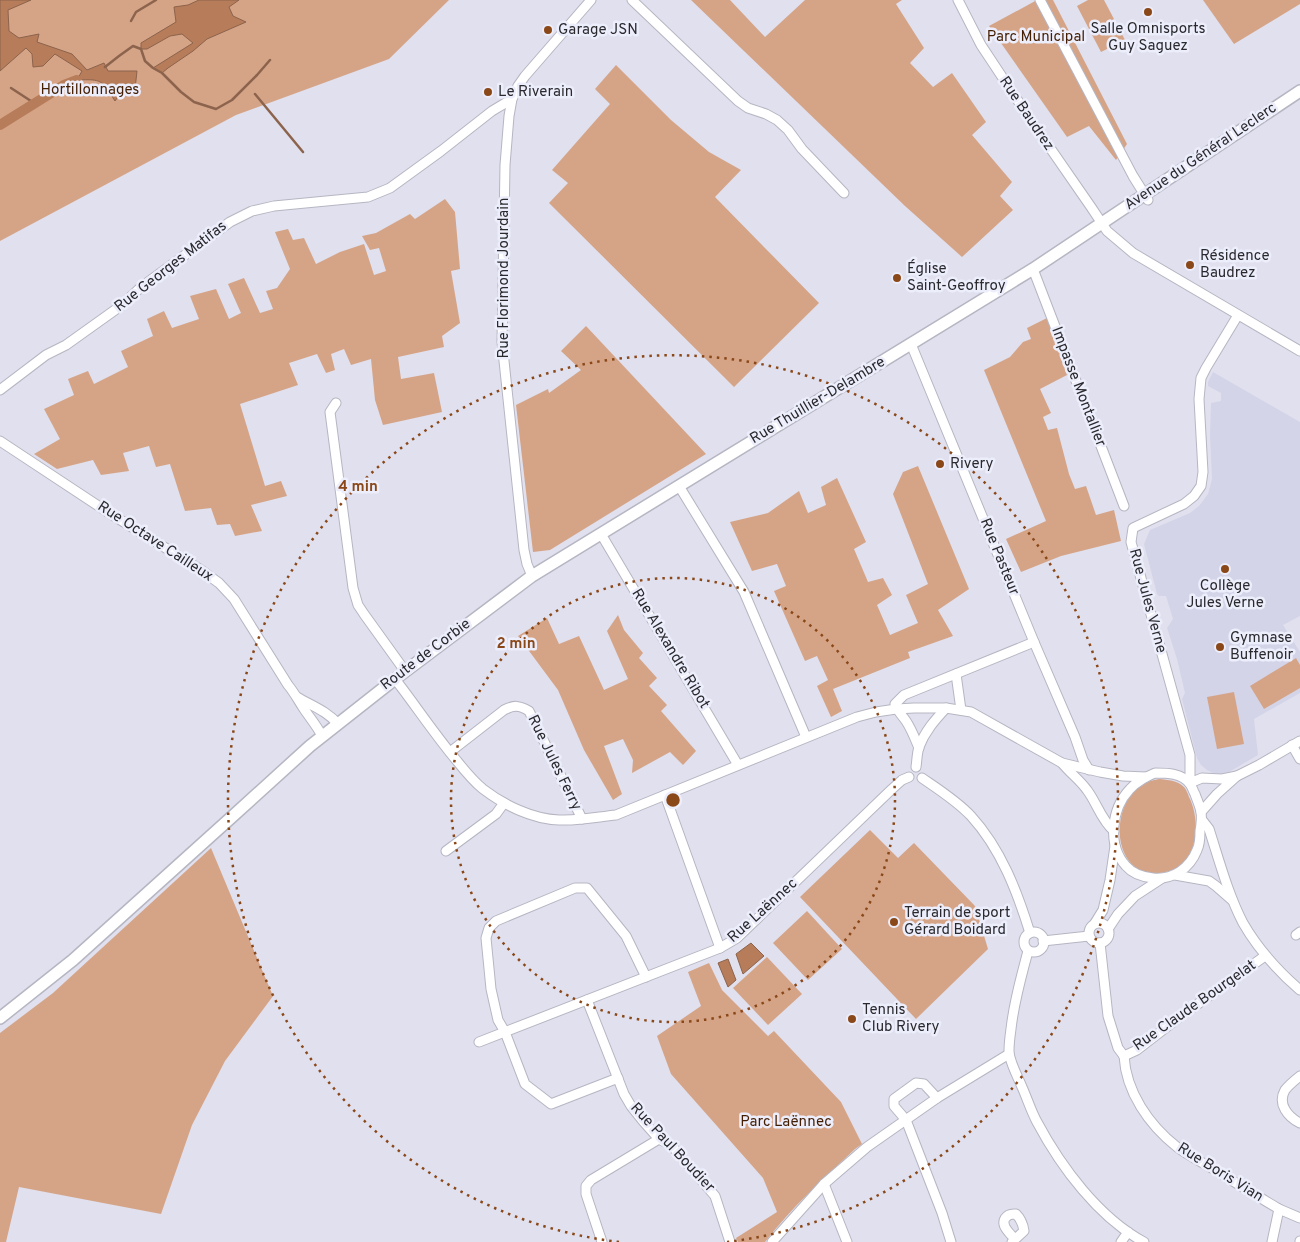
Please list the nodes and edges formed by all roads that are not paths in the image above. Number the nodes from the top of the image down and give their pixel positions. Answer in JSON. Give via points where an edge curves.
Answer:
{"nodes":[{"id":1,"x":591,"y":0,"type":"edge"},
{"id":2,"x":632,"y":0,"type":"edge"},
{"id":3,"x":958,"y":0,"type":"edge"},
{"id":4,"x":1040,"y":0,"type":"edge"},
{"id":5,"x":1300,"y":91,"type":"edge"},
{"id":6,"x":512,"y":98,"type":"junction"},
{"id":7,"x":844,"y":194,"type":"dead end"},
{"id":8,"x":1146,"y":198,"type":"junction"},
{"id":9,"x":1101,"y":224,"type":"junction"},
{"id":10,"x":1033,"y":269,"type":"junction"},
{"id":11,"x":1238,"y":315,"type":"junction"},
{"id":12,"x":911,"y":344,"type":"junction"},
{"id":13,"x":1300,"y":351,"type":"edge"},
{"id":14,"x":0,"y":390,"type":"edge"},
{"id":15,"x":336,"y":403,"type":"dead end"},
{"id":16,"x":0,"y":441,"type":"edge"},
{"id":17,"x":679,"y":486,"type":"junction"},
{"id":18,"x":1124,"y":506,"type":"dead end"},
{"id":19,"x":601,"y":534,"type":"junction"},
{"id":20,"x":532,"y":576,"type":"junction"},
{"id":21,"x":1034,"y":642,"type":"junction"},
{"id":22,"x":405,"y":671,"type":"junction"},
{"id":23,"x":956,"y":674,"type":"junction"},
{"id":24,"x":395,"y":679,"type":"junction"},
{"id":25,"x":297,"y":697,"type":"junction"},
{"id":26,"x":896,"y":708,"type":"junction"},
{"id":27,"x":946,"y":708,"type":"junction"},
{"id":28,"x":961,"y":710,"type":"junction"},
{"id":29,"x":338,"y":724,"type":"junction"},
{"id":30,"x":322,"y":736,"type":"junction"},
{"id":31,"x":806,"y":738,"type":"junction"},
{"id":32,"x":1296,"y":743,"type":"edge"},
{"id":33,"x":919,"y":748,"type":"junction"},
{"id":34,"x":450,"y":752,"type":"junction"},
{"id":35,"x":1300,"y":759,"type":"edge"},
{"id":36,"x":1062,"y":763,"type":"junction"},
{"id":37,"x":738,"y":765,"type":"junction"},
{"id":38,"x":916,"y":767,"type":"junction"},
{"id":39,"x":1088,"y":770,"type":"junction"},
{"id":40,"x":1237,"y":776,"type":"junction"},
{"id":41,"x":909,"y":777,"type":"junction"},
{"id":42,"x":1146,"y":777,"type":"junction"},
{"id":43,"x":922,"y":778,"type":"junction"},
{"id":44,"x":1190,"y":783,"type":"junction"},
{"id":45,"x":665,"y":795,"type":"junction"},
{"id":46,"x":504,"y":803,"type":"junction"},
{"id":47,"x":1201,"y":816,"type":"junction"},
{"id":48,"x":582,"y":819,"type":"junction"},
{"id":49,"x":1114,"y":831,"type":"junction"},
{"id":50,"x":1115,"y":846,"type":"junction"},
{"id":51,"x":446,"y":851,"type":"dead end"},
{"id":52,"x":1176,"y":875,"type":"junction"},
{"id":53,"x":1161,"y":879,"type":"junction"},
{"id":54,"x":1234,"y":902,"type":"junction"},
{"id":55,"x":1095,"y":923,"type":"junction"},
{"id":56,"x":1108,"y":929,"type":"junction"},
{"id":57,"x":1030,"y":933,"type":"junction"},
{"id":58,"x":1089,"y":936,"type":"junction"},
{"id":59,"x":1044,"y":941,"type":"junction"},
{"id":60,"x":1100,"y":943,"type":"junction"},
{"id":61,"x":720,"y":948,"type":"junction"},
{"id":62,"x":1028,"y":951,"type":"junction"},
{"id":63,"x":1265,"y":956,"type":"junction"},
{"id":64,"x":646,"y":977,"type":"junction"},
{"id":65,"x":1300,"y":990,"type":"edge"},
{"id":66,"x":587,"y":1000,"type":"junction"},
{"id":67,"x":0,"y":1018,"type":"edge"},
{"id":68,"x":505,"y":1032,"type":"junction"},
{"id":69,"x":479,"y":1042,"type":"dead end"},
{"id":70,"x":1009,"y":1054,"type":"junction"},
{"id":71,"x":1124,"y":1056,"type":"junction"},
{"id":72,"x":1300,"y":1076,"type":"edge"},
{"id":73,"x":618,"y":1078,"type":"junction"},
{"id":74,"x":937,"y":1098,"type":"junction"},
{"id":75,"x":906,"y":1120,"type":"junction"},
{"id":76,"x":1300,"y":1123,"type":"edge"},
{"id":77,"x":659,"y":1139,"type":"junction"},
{"id":78,"x":824,"y":1184,"type":"junction"},
{"id":79,"x":1279,"y":1209,"type":"junction"},
{"id":80,"x":1300,"y":1218,"type":"edge"},
{"id":81,"x":1128,"y":1232,"type":"junction"},
{"id":82,"x":1014,"y":1240,"type":"edge"},
{"id":83,"x":602,"y":1242,"type":"edge"},
{"id":84,"x":730,"y":1242,"type":"edge"},
{"id":85,"x":772,"y":1242,"type":"edge"},
{"id":86,"x":847,"y":1242,"type":"edge"},
{"id":87,"x":951,"y":1242,"type":"edge"},
{"id":88,"x":1121,"y":1242,"type":"edge"},
{"id":89,"x":1144,"y":1242,"type":"edge"},
{"id":90,"x":1272,"y":1242,"type":"edge"}],
"edges":[{"from":1,"to":6,"type":"street","via":[[529,70]]},
{"from":2,"to":7,"type":"street","via":[[738,101],[777,120],[788,130]]},
{"from":3,"to":9,"type":"street","name":"Rue Baudrez","via":[[980,45]]},
{"from":4,"to":8,"type":"street"},
{"from":5,"to":8,"type":"main road","name":"Avenue du Général Leclerc"},
{"from":6,"to":14,"type":"street","name":"Rue Georges Matifas","via":[[378,194],[274,206],[252,211],[230,222],[140,288],[122,305]]},
{"from":6,"to":20,"type":"street","name":"Rue Florimond Jourdain","via":[[505,165],[502,342],[524,550]]},
{"from":8,"to":9,"type":"main road","name":"Avenue du Général Leclerc"},
{"from":9,"to":10,"type":"main road","name":"Rue Thuillier-Delambre"},
{"from":9,"to":11,"type":"street","name":"Rue Baudrez","via":[[1133,253]]},
{"from":10,"to":12,"type":"main road","name":"Rue Thuillier-Delambre"},
{"from":10,"to":18,"type":"street","name":"Impasse Montallier"},
{"from":11,"to":13,"type":"street"},
{"from":11,"to":44,"type":"street","name":"Rue Jules Verne","via":[[1201,378],[1201,486],[1184,504],[1133,528],[1131,542],[1190,755]]},
{"from":12,"to":17,"type":"main road","name":"Rue Thuillier-Delambre"},
{"from":12,"to":21,"type":"street","name":"Rue Pasteur"},
{"from":15,"to":22,"type":"street","via":[[330,412],[353,588],[358,605]]},
{"from":16,"to":25,"type":"street","name":"Rue Octave Cailleux","via":[[219,583],[234,599]]},
{"from":17,"to":19,"type":"main road","name":"Rue Thuillier-Delambre"},
{"from":17,"to":31,"type":"street","via":[[744,592]]},
{"from":19,"to":20,"type":"main road","name":"Rue Thuillier-Delambre"},
{"from":19,"to":37,"type":"street","name":"Rue Alexandre Ribot"},
{"from":20,"to":22,"type":"main road","name":"Route de Corbie"},
{"from":21,"to":23,"type":"street"},
{"from":21,"to":39,"type":"street","name":"Rue Pasteur"},
{"from":22,"to":24,"type":"main road","name":"Route de Corbie"},
{"from":23,"to":26,"type":"street","via":[[904,696],[895,704]]},
{"from":23,"to":28,"type":"street"},
{"from":24,"to":29,"type":"main road","name":"Route de Corbie"},
{"from":24,"to":34,"type":"street"},
{"from":25,"to":29,"type":"street","via":[[323,711]]},
{"from":25,"to":30,"type":"street","name":"Rue Octave Cailleux"},
{"from":26,"to":27,"type":"street"},
{"from":26,"to":31,"type":"street","via":[[857,717]]},
{"from":26,"to":33,"type":"street","via":[[913,732]]},
{"from":27,"to":28,"type":"street"},
{"from":27,"to":33,"type":"street","via":[[932,722]]},
{"from":28,"to":36,"type":"street","via":[[976,714]]},
{"from":29,"to":30,"type":"main road","name":"Route de Corbie"},
{"from":30,"to":67,"type":"main road","name":"Route de Corbie","via":[[72,960]]},
{"from":31,"to":37,"type":"street"},
{"from":32,"to":35,"type":"street"},
{"from":32,"to":40,"type":"street"},
{"from":33,"to":38,"type":"street"},
{"from":34,"to":46,"type":"street","via":[[471,778]]},
{"from":34,"to":48,"type":"street","name":"Rue Jules Ferry","via":[[504,710],[512,706],[524,708],[529,711]]},
{"from":36,"to":39,"type":"street"},
{"from":36,"to":49,"type":"street","via":[[1087,789]]},
{"from":37,"to":45,"type":"street"},
{"from":38,"to":41,"type":"street","via":[[909,770]]},
{"from":38,"to":43,"type":"street","via":[[922,771]]},
{"from":39,"to":42,"type":"street"},
{"from":40,"to":44,"type":"street","via":[[1202,778]]},
{"from":40,"to":47,"type":"street","via":[[1217,794]]},
{"from":41,"to":43,"type":"street","via":[[916,781]]},
{"from":41,"to":61,"type":"street","name":"Rue Laënnec","via":[[892,789],[737,938]]},
{"from":42,"to":44,"type":"street","via":[[1170,773]]},
{"from":42,"to":49,"type":"street","via":[[1130,788],[1119,804]]},
{"from":43,"to":57,"type":"street","via":[[970,815],[993,844],[1010,877]]},
{"from":44,"to":47,"type":"street"},
{"from":45,"to":48,"type":"street","via":[[616,815]]},
{"from":45,"to":61,"type":"street"},
{"from":46,"to":48,"type":"street","via":[[541,817]]},
{"from":46,"to":51,"type":"street","via":[[496,814]]},
{"from":47,"to":52,"type":"street","via":[[1198,848],[1188,865]]},
{"from":47,"to":54,"type":"street","via":[[1209,829]]},
{"from":49,"to":50,"type":"street"},
{"from":50,"to":53,"type":"street","via":[[1127,868],[1145,877]]},
{"from":50,"to":55,"type":"street","via":[[1103,910]]},
{"from":52,"to":53,"type":"street"},
{"from":52,"to":54,"type":"street","via":[[1209,881]]},
{"from":53,"to":56,"type":"street","via":[[1135,896]]},
{"from":54,"to":63,"type":"street"},
{"from":55,"to":56,"type":"street","via":[[1104,924]]},
{"from":55,"to":58,"type":"street"},
{"from":56,"to":60,"type":"street","via":[[1108,937]]},
{"from":57,"to":59,"type":"street","via":[[1037,933]]},
{"from":57,"to":62,"type":"street","via":[[1024,940]]},
{"from":58,"to":59,"type":"street"},
{"from":58,"to":60,"type":"street"},
{"from":59,"to":62,"type":"street","via":[[1038,951]]},
{"from":60,"to":71,"type":"street","name":"Rue Boris Vian","via":[[1108,1016],[1118,1048]]},
{"from":61,"to":64,"type":"street","name":"Rue Laënnec"},
{"from":62,"to":70,"type":"street","via":[[1013,1005]]},
{"from":63,"to":65,"type":"street"},
{"from":63,"to":71,"type":"street","name":"Rue Claude Bourgelat","via":[[1137,1050]]},
{"from":64,"to":66,"type":"street","name":"Rue Laënnec"},
{"from":64,"to":68,"type":"street","via":[[626,936],[587,888],[575,888],[496,921],[489,928],[486,938],[491,989],[498,1020]]},
{"from":66,"to":68,"type":"street","name":"Rue Laënnec"},
{"from":66,"to":73,"type":"street","name":"Rue Paul Boudier"},
{"from":68,"to":69,"type":"street","name":"Rue Laënnec"},
{"from":68,"to":73,"type":"street","via":[[525,1084],[551,1104]]},
{"from":70,"to":74,"type":"street"},
{"from":70,"to":81,"type":"street","via":[[1036,1120],[1056,1155],[1099,1207]]},
{"from":71,"to":79,"type":"street","name":"Rue Boris Vian","via":[[1126,1072],[1137,1101],[1163,1135],[1178,1148]]},
{"from":72,"to":76,"type":"street","via":[[1282,1098],[1286,1112],[1292,1120]]},
{"from":73,"to":77,"type":"street","name":"Rue Paul Boudier","via":[[631,1106]]},
{"from":74,"to":75,"type":"street"},
{"from":74,"to":75,"type":"street","via":[[924,1084],[916,1083],[895,1098],[894,1106]]},
{"from":75,"to":78,"type":"street","via":[[866,1147]]},
{"from":75,"to":87,"type":"street"},
{"from":77,"to":83,"type":"street","via":[[586,1186]]},
{"from":77,"to":84,"type":"street","name":"Rue Paul Boudier","via":[[672,1146],[716,1196]]},
{"from":78,"to":85,"type":"street"},
{"from":78,"to":86,"type":"street"},
{"from":79,"to":80,"type":"street","name":"Rue Boris Vian"},
{"from":79,"to":90,"type":"street","name":"Rue Boris Vian"},
{"from":81,"to":88,"type":"street"},
{"from":81,"to":89,"type":"street"},
{"from":82,"to":82,"type":"street","via":[[1005,1227],[1004,1219],[1010,1213],[1022,1221],[1024,1231]]}]}
